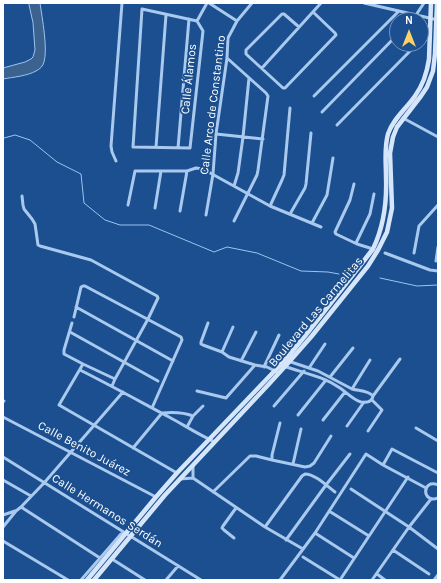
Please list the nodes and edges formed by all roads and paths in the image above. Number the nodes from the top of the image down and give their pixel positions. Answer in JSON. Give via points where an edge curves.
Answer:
{"nodes":[{"id":1,"x":122,"y":3,"type":"edge"},
{"id":2,"x":208,"y":3,"type":"edge"},
{"id":3,"x":252,"y":3,"type":"edge"},
{"id":4,"x":321,"y":3,"type":"edge"},
{"id":5,"x":364,"y":3,"type":"edge"},
{"id":6,"x":424,"y":3,"type":"edge"},
{"id":7,"x":431,"y":3,"type":"edge"},
{"id":8,"x":436,"y":3,"type":"edge"},
{"id":9,"x":399,"y":11,"type":"junction"},
{"id":10,"x":313,"y":12,"type":"junction"},
{"id":11,"x":403,"y":12,"type":"edge"},
{"id":12,"x":418,"y":12,"type":"edge"},
{"id":13,"x":166,"y":15,"type":"junction"},
{"id":14,"x":434,"y":19,"type":"edge"},
{"id":15,"x":189,"y":20,"type":"junction"},
{"id":16,"x":197,"y":21,"type":"junction"},
{"id":17,"x":236,"y":21,"type":"junction"},
{"id":18,"x":299,"y":27,"type":"junction"},
{"id":19,"x":430,"y":30,"type":"joint"},
{"id":20,"x":389,"y":43,"type":"edge"},
{"id":21,"x":409,"y":52,"type":"edge"},
{"id":22,"x":227,"y":58,"type":"junction"},
{"id":23,"x":262,"y":68,"type":"junction"},
{"id":24,"x":249,"y":78,"type":"junction"},
{"id":25,"x":314,"y":96,"type":"dead end"},
{"id":26,"x":290,"y":108,"type":"dead end"},
{"id":27,"x":322,"y":112,"type":"dead end"},
{"id":28,"x":404,"y":118,"type":"junction"},
{"id":29,"x":337,"y":125,"type":"dead end"},
{"id":30,"x":395,"y":126,"type":"junction"},
{"id":31,"x":311,"y":133,"type":"dead end"},
{"id":32,"x":216,"y":134,"type":"junction"},
{"id":33,"x":243,"y":137,"type":"junction"},
{"id":34,"x":438,"y":137,"type":"edge"},
{"id":35,"x":263,"y":139,"type":"junction"},
{"id":36,"x":156,"y":147,"type":"junction"},
{"id":37,"x":178,"y":148,"type":"junction"},
{"id":38,"x":333,"y":158,"type":"dead end"},
{"id":39,"x":116,"y":161,"type":"dead end"},
{"id":40,"x":161,"y":171,"type":"junction"},
{"id":41,"x":187,"y":171,"type":"junction"},
{"id":42,"x":213,"y":174,"type":"junction"},
{"id":43,"x":354,"y":184,"type":"dead end"},
{"id":44,"x":234,"y":186,"type":"junction"},
{"id":45,"x":248,"y":193,"type":"junction"},
{"id":46,"x":374,"y":194,"type":"dead end"},
{"id":47,"x":22,"y":196,"type":"dead end"},
{"id":48,"x":128,"y":205,"type":"dead end"},
{"id":49,"x":438,"y":205,"type":"edge"},
{"id":50,"x":270,"y":206,"type":"junction"},
{"id":51,"x":155,"y":208,"type":"dead end"},
{"id":52,"x":180,"y":211,"type":"dead end"},
{"id":53,"x":290,"y":214,"type":"junction"},
{"id":54,"x":206,"y":215,"type":"dead end"},
{"id":55,"x":234,"y":221,"type":"dead end"},
{"id":56,"x":312,"y":223,"type":"junction"},
{"id":57,"x":321,"y":227,"type":"dead end"},
{"id":58,"x":356,"y":243,"type":"junction"},
{"id":59,"x":438,"y":248,"type":"edge"},
{"id":60,"x":373,"y":249,"type":"junction"},
{"id":61,"x":385,"y":253,"type":"dead end"},
{"id":62,"x":414,"y":253,"type":"dead end"},
{"id":63,"x":436,"y":261,"type":"dead end"},
{"id":64,"x":438,"y":271,"type":"edge"},
{"id":65,"x":76,"y":307,"type":"junction"},
{"id":66,"x":74,"y":317,"type":"dead end"},
{"id":67,"x":148,"y":319,"type":"junction"},
{"id":68,"x":72,"y":323,"type":"dead end"},
{"id":69,"x":208,"y":323,"type":"dead end"},
{"id":70,"x":232,"y":327,"type":"dead end"},
{"id":71,"x":70,"y":332,"type":"junction"},
{"id":72,"x":256,"y":332,"type":"dead end"},
{"id":73,"x":279,"y":335,"type":"dead end"},
{"id":74,"x":136,"y":340,"type":"junction"},
{"id":75,"x":325,"y":344,"type":"dead end"},
{"id":76,"x":353,"y":348,"type":"dead end"},
{"id":77,"x":222,"y":352,"type":"junction"},
{"id":78,"x":400,"y":358,"type":"dead end"},
{"id":79,"x":370,"y":360,"type":"dead end"},
{"id":80,"x":173,"y":361,"type":"junction"},
{"id":81,"x":241,"y":361,"type":"junction"},
{"id":82,"x":287,"y":361,"type":"junction"},
{"id":83,"x":124,"y":362,"type":"junction"},
{"id":84,"x":83,"y":364,"type":"junction"},
{"id":85,"x":256,"y":365,"type":"junction"},
{"id":86,"x":283,"y":365,"type":"junction"},
{"id":87,"x":264,"y":367,"type":"junction"},
{"id":88,"x":309,"y":368,"type":"junction"},
{"id":89,"x":80,"y":370,"type":"junction"},
{"id":90,"x":304,"y":371,"type":"junction"},
{"id":91,"x":277,"y":372,"type":"junction"},
{"id":92,"x":330,"y":377,"type":"junction"},
{"id":93,"x":115,"y":379,"type":"junction"},
{"id":94,"x":326,"y":380,"type":"junction"},
{"id":95,"x":158,"y":381,"type":"dead end"},
{"id":96,"x":112,"y":386,"type":"junction"},
{"id":97,"x":352,"y":389,"type":"junction"},
{"id":98,"x":197,"y":391,"type":"dead end"},
{"id":99,"x":123,"y":392,"type":"junction"},
{"id":100,"x":345,"y":392,"type":"junction"},
{"id":101,"x":373,"y":396,"type":"junction"},
{"id":102,"x":372,"y":400,"type":"junction"},
{"id":103,"x":364,"y":402,"type":"junction"},
{"id":104,"x":203,"y":406,"type":"dead end"},
{"id":105,"x":274,"y":406,"type":"dead end"},
{"id":106,"x":152,"y":408,"type":"junction"},
{"id":107,"x":162,"y":413,"type":"junction"},
{"id":108,"x":298,"y":415,"type":"dead end"},
{"id":109,"x":193,"y":416,"type":"junction"},
{"id":110,"x":3,"y":417,"type":"edge"},
{"id":111,"x":323,"y":420,"type":"dead end"},
{"id":112,"x":280,"y":423,"type":"dead end"},
{"id":113,"x":94,"y":426,"type":"junction"},
{"id":114,"x":347,"y":426,"type":"dead end"},
{"id":115,"x":187,"y":427,"type":"junction"},
{"id":116,"x":416,"y":428,"type":"dead end"},
{"id":117,"x":301,"y":429,"type":"dead end"},
{"id":118,"x":368,"y":431,"type":"dead end"},
{"id":119,"x":330,"y":436,"type":"dead end"},
{"id":120,"x":210,"y":440,"type":"junction"},
{"id":121,"x":438,"y":441,"type":"edge"},
{"id":122,"x":215,"y":442,"type":"junction"},
{"id":123,"x":133,"y":448,"type":"junction"},
{"id":124,"x":70,"y":452,"type":"junction"},
{"id":125,"x":350,"y":454,"type":"dead end"},
{"id":126,"x":3,"y":457,"type":"edge"},
{"id":127,"x":272,"y":460,"type":"junction"},
{"id":128,"x":293,"y":464,"type":"junction"},
{"id":129,"x":194,"y":465,"type":"junction"},
{"id":130,"x":383,"y":465,"type":"junction"},
{"id":131,"x":177,"y":473,"type":"junction"},
{"id":132,"x":438,"y":473,"type":"edge"},
{"id":133,"x":408,"y":477,"type":"junction"},
{"id":134,"x":193,"y":478,"type":"junction"},
{"id":135,"x":180,"y":479,"type":"junction"},
{"id":136,"x":3,"y":480,"type":"edge"},
{"id":137,"x":44,"y":483,"type":"junction"},
{"id":138,"x":438,"y":484,"type":"edge"},
{"id":139,"x":326,"y":485,"type":"junction"},
{"id":140,"x":426,"y":488,"type":"junction"},
{"id":141,"x":351,"y":489,"type":"dead end"},
{"id":142,"x":213,"y":492,"type":"junction"},
{"id":143,"x":335,"y":492,"type":"dead end"},
{"id":144,"x":31,"y":496,"type":"junction"},
{"id":145,"x":156,"y":497,"type":"junction"},
{"id":146,"x":438,"y":498,"type":"edge"},
{"id":147,"x":431,"y":499,"type":"junction"},
{"id":148,"x":21,"y":507,"type":"junction"},
{"id":149,"x":236,"y":508,"type":"junction"},
{"id":150,"x":16,"y":511,"type":"junction"},
{"id":151,"x":329,"y":511,"type":"junction"},
{"id":152,"x":385,"y":512,"type":"junction"},
{"id":153,"x":3,"y":514,"type":"edge"},
{"id":154,"x":3,"y":527,"type":"edge"},
{"id":155,"x":265,"y":527,"type":"junction"},
{"id":156,"x":409,"y":527,"type":"junction"},
{"id":157,"x":315,"y":533,"type":"junction"},
{"id":158,"x":128,"y":535,"type":"junction"},
{"id":159,"x":369,"y":536,"type":"junction"},
{"id":160,"x":234,"y":538,"type":"dead end"},
{"id":161,"x":286,"y":540,"type":"junction"},
{"id":162,"x":3,"y":541,"type":"edge"},
{"id":163,"x":303,"y":549,"type":"junction"},
{"id":164,"x":438,"y":549,"type":"edge"},
{"id":165,"x":393,"y":550,"type":"junction"},
{"id":166,"x":303,"y":557,"type":"dead end"},
{"id":167,"x":100,"y":558,"type":"junction"},
{"id":168,"x":354,"y":558,"type":"junction"},
{"id":169,"x":112,"y":559,"type":"junction"},
{"id":170,"x":178,"y":566,"type":"junction"},
{"id":171,"x":376,"y":574,"type":"junction"},
{"id":172,"x":429,"y":574,"type":"dead end"},
{"id":173,"x":438,"y":575,"type":"edge"},
{"id":174,"x":282,"y":579,"type":"edge"},
{"id":175,"x":68,"y":580,"type":"edge"},
{"id":176,"x":81,"y":580,"type":"edge"},
{"id":177,"x":87,"y":580,"type":"edge"},
{"id":178,"x":94,"y":580,"type":"edge"},
{"id":179,"x":145,"y":580,"type":"edge"},
{"id":180,"x":166,"y":580,"type":"edge"},
{"id":181,"x":201,"y":580,"type":"edge"},
{"id":182,"x":340,"y":580,"type":"edge"},
{"id":183,"x":372,"y":580,"type":"edge"},
{"id":184,"x":386,"y":580,"type":"edge"},
{"id":185,"x":434,"y":580,"type":"edge"}],
"edges":[{"from":1,"to":39,"type":"street","via":[[111,146]]},
{"from":2,"to":16,"type":"street"},
{"from":2,"to":17,"type":"street"},
{"from":3,"to":17,"type":"street","name":"Calle Arco de Constantino"},
{"from":4,"to":10,"type":"street"},
{"from":5,"to":9,"type":"street"},
{"from":6,"to":12,"type":"street"},
{"from":7,"to":14,"type":"main road","name":"Boulevard Las Carmelitas"},
{"from":8,"to":14,"type":"main road","name":"Boulevard Las Carmelitas"},
{"from":9,"to":11,"type":"street"},
{"from":9,"to":25,"type":"street"},
{"from":10,"to":18,"type":"street"},
{"from":10,"to":23,"type":"street","via":[[336,35],[286,88]]},
{"from":13,"to":15,"type":"street"},
{"from":13,"to":36,"type":"street"},
{"from":13,"to":36,"type":"street","via":[[142,9],[133,146]]},
{"from":14,"to":19,"type":"main road","name":"Boulevard Las Carmelitas"},
{"from":14,"to":28,"type":"main road","name":"Boulevard Las Carmelitas","via":[[433,71],[427,87]]},
{"from":15,"to":16,"type":"street"},
{"from":15,"to":37,"type":"street"},
{"from":16,"to":37,"type":"street","name":"Calle Álamos","via":[[203,33],[190,148]]},
{"from":17,"to":22,"type":"street","name":"Calle Arco de Constantino","via":[[228,38]]},
{"from":18,"to":23,"type":"street"},
{"from":18,"to":23,"type":"street","via":[[282,14],[246,50],[246,54]]},
{"from":19,"to":30,"type":"main road","name":"Boulevard Las Carmelitas","via":[[429,59],[425,78],[396,120]]},
{"from":20,"to":27,"type":"street"},
{"from":21,"to":29,"type":"street"},
{"from":22,"to":24,"type":"street"},
{"from":22,"to":32,"type":"street","name":"Calle Arco de Constantino"},
{"from":24,"to":33,"type":"street"},
{"from":24,"to":35,"type":"street","via":[[268,96]]},
{"from":26,"to":50,"type":"street","via":[[284,175]]},
{"from":28,"to":30,"type":"main road","name":"Boulevard Las Carmelitas"},
{"from":28,"to":34,"type":"street"},
{"from":30,"to":60,"type":"main road","name":"Boulevard Las Carmelitas","via":[[389,132],[385,148],[385,213]]},
{"from":30,"to":82,"type":"main road","name":"Boulevard Las Carmelitas","via":[[390,153],[391,212],[382,243],[368,266],[311,338]]},
{"from":31,"to":53,"type":"street","via":[[305,188]]},
{"from":32,"to":33,"type":"street"},
{"from":32,"to":42,"type":"street","name":"Calle Arco de Constantino"},
{"from":33,"to":35,"type":"street"},
{"from":33,"to":44,"type":"street"},
{"from":35,"to":45,"type":"street","via":[[257,175]]},
{"from":36,"to":37,"type":"street"},
{"from":38,"to":56,"type":"street","via":[[327,195]]},
{"from":40,"to":41,"type":"street"},
{"from":40,"to":48,"type":"street","via":[[135,171]]},
{"from":40,"to":51,"type":"street"},
{"from":41,"to":42,"type":"street","via":[[200,168]]},
{"from":41,"to":52,"type":"street"},
{"from":42,"to":44,"type":"street"},
{"from":42,"to":54,"type":"street","name":"Calle Arco de Constantino"},
{"from":43,"to":58,"type":"street","via":[[350,200],[335,231],[336,234]]},
{"from":44,"to":45,"type":"street"},
{"from":45,"to":50,"type":"street"},
{"from":45,"to":55,"type":"street"},
{"from":46,"to":58,"type":"street","via":[[370,214]]},
{"from":47,"to":67,"type":"street","via":[[24,209],[35,224],[40,246],[91,260],[157,296],[158,300]]},
{"from":49,"to":62,"type":"street","via":[[419,226]]},
{"from":50,"to":53,"type":"street"},
{"from":53,"to":56,"type":"street"},
{"from":56,"to":57,"type":"street"},
{"from":58,"to":60,"type":"street"},
{"from":59,"to":63,"type":"street"},
{"from":60,"to":82,"type":"main road","name":"Boulevard Las Carmelitas"},
{"from":61,"to":64,"type":"street"},
{"from":65,"to":66,"type":"street"},
{"from":65,"to":67,"type":"street","via":[[80,289],[85,286]]},
{"from":65,"to":74,"type":"street"},
{"from":67,"to":74,"type":"street"},
{"from":67,"to":80,"type":"street","via":[[181,337]]},
{"from":68,"to":71,"type":"street"},
{"from":69,"to":77,"type":"street","via":[[201,344]]},
{"from":70,"to":77,"type":"street"},
{"from":71,"to":83,"type":"street"},
{"from":71,"to":84,"type":"street","via":[[64,354]]},
{"from":72,"to":81,"type":"street"},
{"from":73,"to":87,"type":"street"},
{"from":74,"to":80,"type":"street"},
{"from":74,"to":83,"type":"street"},
{"from":75,"to":88,"type":"street"},
{"from":76,"to":92,"type":"street"},
{"from":77,"to":81,"type":"street"},
{"from":78,"to":101,"type":"street"},
{"from":79,"to":97,"type":"street"},
{"from":80,"to":106,"type":"street"},
{"from":81,"to":85,"type":"street"},
{"from":82,"to":86,"type":"main road","name":"Boulevard Las Carmelitas"},
{"from":82,"to":88,"type":"street"},
{"from":83,"to":93,"type":"street"},
{"from":83,"to":95,"type":"street"},
{"from":84,"to":89,"type":"street"},
{"from":84,"to":93,"type":"street"},
{"from":85,"to":87,"type":"street"},
{"from":85,"to":98,"type":"street","via":[[226,398]]},
{"from":86,"to":90,"type":"street"},
{"from":86,"to":91,"type":"main road","name":"Boulevard Las Carmelitas"},
{"from":87,"to":91,"type":"street"},
{"from":88,"to":92,"type":"street"},
{"from":89,"to":96,"type":"street"},
{"from":89,"to":113,"type":"street","via":[[59,406]]},
{"from":90,"to":94,"type":"street"},
{"from":90,"to":105,"type":"street"},
{"from":91,"to":120,"type":"main road","name":"Boulevard Las Carmelitas"},
{"from":91,"to":122,"type":"main road","name":"Boulevard Las Carmelitas"},
{"from":92,"to":97,"type":"street"},
{"from":93,"to":96,"type":"street"},
{"from":94,"to":100,"type":"street"},
{"from":94,"to":108,"type":"street"},
{"from":96,"to":99,"type":"street"},
{"from":97,"to":101,"type":"street","via":[[368,392]]},
{"from":99,"to":106,"type":"street"},
{"from":99,"to":113,"type":"street"},
{"from":100,"to":103,"type":"street"},
{"from":100,"to":111,"type":"street"},
{"from":101,"to":102,"type":"street"},
{"from":102,"to":103,"type":"street"},
{"from":102,"to":118,"type":"street","via":[[382,408],[382,411]]},
{"from":103,"to":114,"type":"street"},
{"from":104,"to":109,"type":"street"},
{"from":106,"to":107,"type":"street"},
{"from":107,"to":109,"type":"street"},
{"from":107,"to":115,"type":"street"},
{"from":107,"to":123,"type":"street"},
{"from":109,"to":115,"type":"street"},
{"from":110,"to":124,"type":"street","name":"Calle Benito Juárez"},
{"from":112,"to":127,"type":"street"},
{"from":113,"to":123,"type":"street"},
{"from":113,"to":124,"type":"street"},
{"from":115,"to":120,"type":"street"},
{"from":116,"to":121,"type":"street"},
{"from":117,"to":128,"type":"street"},
{"from":119,"to":128,"type":"street","via":[[314,464],[305,467]]},
{"from":120,"to":122,"type":"street"},
{"from":120,"to":131,"type":"main road","name":"Boulevard Las Carmelitas"},
{"from":122,"to":129,"type":"main road","name":"Boulevard Las Carmelitas"},
{"from":123,"to":131,"type":"street"},
{"from":124,"to":137,"type":"street"},
{"from":124,"to":145,"type":"street","name":"Calle Benito Juárez"},
{"from":125,"to":139,"type":"street"},
{"from":126,"to":137,"type":"street","name":"Calle Hermanos Serdán"},
{"from":127,"to":128,"type":"street"},
{"from":127,"to":142,"type":"street","via":[[250,456]]},
{"from":129,"to":134,"type":"street"},
{"from":129,"to":135,"type":"main road","name":"Boulevard Las Carmelitas"},
{"from":130,"to":132,"type":"street","via":[[392,449]]},
{"from":130,"to":133,"type":"street"},
{"from":130,"to":151,"type":"street","via":[[366,454]]},
{"from":131,"to":145,"type":"main road","name":"Boulevard Las Carmelitas"},
{"from":133,"to":140,"type":"street"},
{"from":133,"to":152,"type":"street"},
{"from":134,"to":135,"type":"street"},
{"from":134,"to":142,"type":"street"},
{"from":135,"to":158,"type":"main road","name":"Boulevard Las Carmelitas"},
{"from":136,"to":144,"type":"street"},
{"from":137,"to":144,"type":"street"},
{"from":137,"to":158,"type":"street","name":"Calle Hermanos Serdán"},
{"from":138,"to":140,"type":"street","via":[[430,484]]},
{"from":139,"to":143,"type":"street"},
{"from":139,"to":155,"type":"street","via":[[309,474],[302,476]]},
{"from":139,"to":161,"type":"street"},
{"from":140,"to":147,"type":"street","via":[[427,496]]},
{"from":141,"to":152,"type":"street"},
{"from":142,"to":149,"type":"street"},
{"from":144,"to":148,"type":"street"},
{"from":145,"to":158,"type":"main road","name":"Boulevard Las Carmelitas"},
{"from":146,"to":147,"type":"street"},
{"from":147,"to":156,"type":"street"},
{"from":148,"to":150,"type":"street"},
{"from":148,"to":167,"type":"street"},
{"from":149,"to":155,"type":"street"},
{"from":149,"to":160,"type":"street","via":[[222,528]]},
{"from":150,"to":153,"type":"street"},
{"from":150,"to":154,"type":"street"},
{"from":151,"to":157,"type":"street"},
{"from":151,"to":159,"type":"street"},
{"from":152,"to":156,"type":"street"},
{"from":152,"to":159,"type":"street"},
{"from":155,"to":161,"type":"street"},
{"from":156,"to":164,"type":"street"},
{"from":156,"to":165,"type":"street"},
{"from":157,"to":163,"type":"street"},
{"from":157,"to":168,"type":"street"},
{"from":158,"to":167,"type":"street","name":"Boulevard Las Carmelitas","via":[[121,534]]},
{"from":158,"to":169,"type":"main road","name":"Boulevard Las Carmelitas"},
{"from":158,"to":170,"type":"street","name":"Calle Hermanos Serdán"},
{"from":158,"to":177,"type":"main road","name":"Boulevard Las Carmelitas"},
{"from":159,"to":168,"type":"street"},
{"from":161,"to":163,"type":"street"},
{"from":162,"to":175,"type":"street"},
{"from":163,"to":174,"type":"street"},
{"from":165,"to":171,"type":"street"},
{"from":165,"to":172,"type":"street"},
{"from":166,"to":182,"type":"street"},
{"from":167,"to":176,"type":"street","name":"Boulevard Las Carmelitas"},
{"from":168,"to":182,"type":"street"},
{"from":169,"to":178,"type":"main road","name":"Boulevard Las Carmelitas"},
{"from":169,"to":179,"type":"street"},
{"from":170,"to":180,"type":"street"},
{"from":170,"to":181,"type":"street","name":"Calle Hermanos Serdán"},
{"from":171,"to":183,"type":"street"},
{"from":171,"to":184,"type":"street"},
{"from":173,"to":185,"type":"street"}]}
